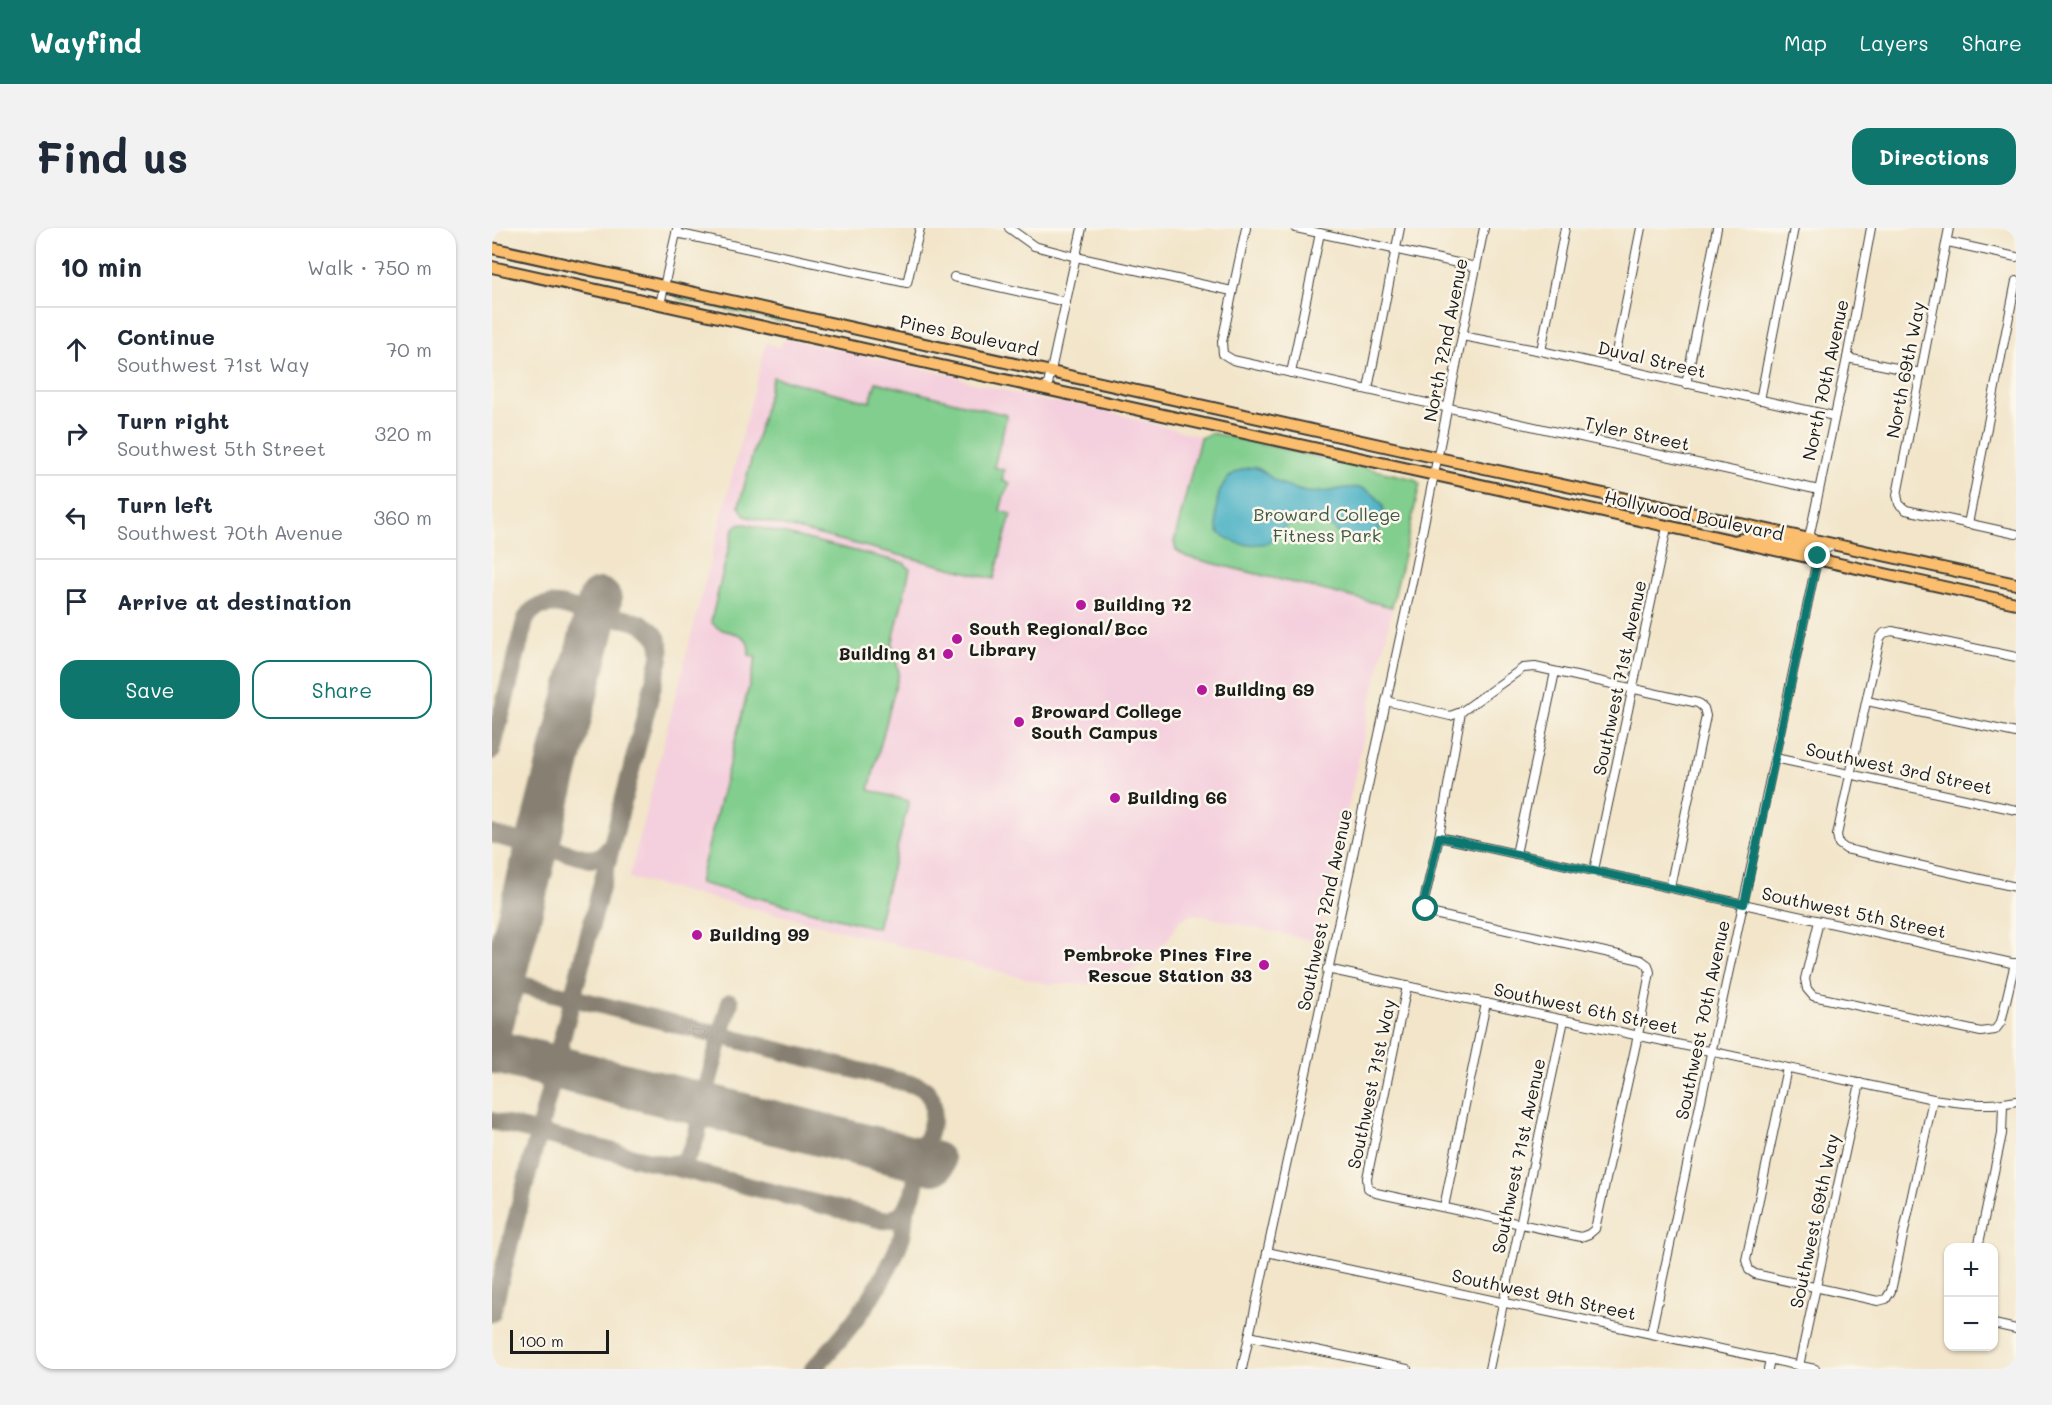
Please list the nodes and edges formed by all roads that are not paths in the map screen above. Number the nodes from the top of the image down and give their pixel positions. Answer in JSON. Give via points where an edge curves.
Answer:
{"nodes":[{"id":1,"x":920,"y":228,"type":"edge"},
{"id":2,"x":1009,"y":228,"type":"edge"},
{"id":3,"x":1082,"y":228,"type":"edge"},
{"id":4,"x":1246,"y":228,"type":"edge"},
{"id":5,"x":1296,"y":228,"type":"edge"},
{"id":6,"x":1400,"y":228,"type":"edge"},
{"id":7,"x":1484,"y":228,"type":"edge"},
{"id":8,"x":1565,"y":228,"type":"edge"},
{"id":9,"x":1641,"y":228,"type":"edge"},
{"id":10,"x":1717,"y":228,"type":"edge"},
{"id":11,"x":1794,"y":228,"type":"edge"},
{"id":12,"x":1871,"y":228,"type":"edge"},
{"id":13,"x":1950,"y":228,"type":"edge"},
{"id":14,"x":677,"y":230,"type":"edge"},
{"id":15,"x":1320,"y":233,"type":"junction"},
{"id":16,"x":1948,"y":242,"type":"junction"},
{"id":17,"x":492,"y":250,"type":"edge"},
{"id":18,"x":1395,"y":250,"type":"junction"},
{"id":19,"x":1076,"y":257,"type":"junction"},
{"id":20,"x":2016,"y":257,"type":"edge"},
{"id":21,"x":492,"y":267,"type":"edge"},
{"id":22,"x":1476,"y":267,"type":"junction"},
{"id":23,"x":954,"y":277,"type":"dead end"},
{"id":24,"x":2016,"y":281,"type":"edge"},
{"id":25,"x":664,"y":286,"type":"junction"},
{"id":26,"x":1232,"y":291,"type":"junction"},
{"id":27,"x":1066,"y":302,"type":"junction"},
{"id":28,"x":660,"y":304,"type":"junction"},
{"id":29,"x":1462,"y":336,"type":"junction"},
{"id":30,"x":1541,"y":351,"type":"junction"},
{"id":31,"x":1847,"y":358,"type":"junction"},
{"id":32,"x":1613,"y":367,"type":"junction"},
{"id":33,"x":1051,"y":371,"type":"junction"},
{"id":34,"x":1291,"y":373,"type":"junction"},
{"id":35,"x":1921,"y":373,"type":"junction"},
{"id":36,"x":1686,"y":384,"type":"junction"},
{"id":37,"x":1047,"y":389,"type":"junction"},
{"id":38,"x":1368,"y":389,"type":"junction"},
{"id":39,"x":1760,"y":400,"type":"junction"},
{"id":40,"x":1448,"y":408,"type":"junction"},
{"id":41,"x":1216,"y":409,"type":"junction"},
{"id":42,"x":1834,"y":416,"type":"junction"},
{"id":43,"x":1199,"y":424,"type":"junction"},
{"id":44,"x":1438,"y":458,"type":"junction"},
{"id":45,"x":1435,"y":475,"type":"junction"},
{"id":46,"x":1819,"y":490,"type":"junction"},
{"id":47,"x":1686,"y":512,"type":"junction"},
{"id":48,"x":1619,"y":517,"type":"junction"},
{"id":49,"x":1968,"y":524,"type":"junction"},
{"id":50,"x":1667,"y":527,"type":"junction"},
{"id":51,"x":2016,"y":534,"type":"edge"},
{"id":52,"x":1809,"y":538,"type":"junction"},
{"id":53,"x":1732,"y":542,"type":"junction"},
{"id":54,"x":1834,"y":544,"type":"junction"},
{"id":55,"x":1816,"y":560,"type":"junction"},
{"id":56,"x":2016,"y":584,"type":"edge"},
{"id":57,"x":2016,"y":603,"type":"edge"},
{"id":58,"x":2016,"y":657,"type":"edge"},
{"id":59,"x":1556,"y":672,"type":"junction"},
{"id":60,"x":1634,"y":688,"type":"junction"},
{"id":61,"x":1386,"y":700,"type":"junction"},
{"id":62,"x":1867,"y":701,"type":"junction"},
{"id":63,"x":1461,"y":712,"type":"junction"},
{"id":64,"x":2016,"y":733,"type":"edge"},
{"id":65,"x":1775,"y":758,"type":"junction"},
{"id":66,"x":1850,"y":775,"type":"junction"},
{"id":67,"x":2016,"y":810,"type":"edge"},
{"id":68,"x":1439,"y":837,"type":"junction"},
{"id":69,"x":1516,"y":854,"type":"junction"},
{"id":70,"x":1594,"y":870,"type":"junction"},
{"id":71,"x":1670,"y":887,"type":"junction"},
{"id":72,"x":2016,"y":887,"type":"edge"},
{"id":73,"x":1744,"y":904,"type":"junction"},
{"id":74,"x":1819,"y":921,"type":"junction"},
{"id":75,"x":2015,"y":963,"type":"edge"},
{"id":76,"x":1327,"y":969,"type":"junction"},
{"id":77,"x":1407,"y":986,"type":"junction"},
{"id":78,"x":1486,"y":1003,"type":"junction"},
{"id":79,"x":1564,"y":1020,"type":"junction"},
{"id":80,"x":1638,"y":1035,"type":"junction"},
{"id":81,"x":1712,"y":1051,"type":"junction"},
{"id":82,"x":1786,"y":1068,"type":"junction"},
{"id":83,"x":1860,"y":1083,"type":"junction"},
{"id":84,"x":1933,"y":1099,"type":"junction"},
{"id":85,"x":2016,"y":1101,"type":"edge"},
{"id":86,"x":2003,"y":1104,"type":"junction"},
{"id":87,"x":1444,"y":1207,"type":"junction"},
{"id":88,"x":1520,"y":1224,"type":"junction"},
{"id":89,"x":1979,"y":1243,"type":"edge"},
{"id":90,"x":1268,"y":1252,"type":"junction"},
{"id":91,"x":1815,"y":1288,"type":"junction"},
{"id":92,"x":1503,"y":1302,"type":"junction"},
{"id":93,"x":1998,"y":1325,"type":"edge"},
{"id":94,"x":2016,"y":1329,"type":"edge"},
{"id":95,"x":1651,"y":1334,"type":"junction"},
{"id":96,"x":1249,"y":1336,"type":"junction"},
{"id":97,"x":1770,"y":1359,"type":"junction"},
{"id":98,"x":1799,"y":1366,"type":"junction"},
{"id":99,"x":1242,"y":1369,"type":"edge"},
{"id":100,"x":1407,"y":1369,"type":"edge"},
{"id":101,"x":1489,"y":1369,"type":"edge"},
{"id":102,"x":1768,"y":1369,"type":"edge"},
{"id":103,"x":1815,"y":1369,"type":"edge"}],
"edges":[{"from":1,"to":14,"type":"street","via":[[907,283]]},
{"from":2,"to":19,"type":"street","via":[[1034,246]]},
{"from":3,"to":19,"type":"street"},
{"from":4,"to":26,"type":"street"},
{"from":5,"to":15,"type":"street"},
{"from":6,"to":18,"type":"street"},
{"from":7,"to":22,"type":"street","name":"North 72nd Avenue"},
{"from":8,"to":30,"type":"street"},
{"from":9,"to":32,"type":"street"},
{"from":10,"to":36,"type":"street"},
{"from":11,"to":39,"type":"street"},
{"from":12,"to":31,"type":"street","name":"North 70th Avenue"},
{"from":13,"to":16,"type":"street","name":"North 69th Way"},
{"from":14,"to":25,"type":"street"},
{"from":15,"to":18,"type":"street"},
{"from":15,"to":34,"type":"street"},
{"from":16,"to":20,"type":"street"},
{"from":16,"to":35,"type":"street","name":"North 69th Way"},
{"from":17,"to":25,"type":"highway","name":"Pines Boulevard"},
{"from":18,"to":22,"type":"street"},
{"from":18,"to":38,"type":"street"},
{"from":19,"to":26,"type":"street"},
{"from":19,"to":27,"type":"street"},
{"from":21,"to":28,"type":"highway","name":"Pines Boulevard"},
{"from":22,"to":29,"type":"street","name":"North 72nd Avenue"},
{"from":23,"to":27,"type":"street"},
{"from":24,"to":49,"type":"street"},
{"from":25,"to":28,"type":"street"},
{"from":25,"to":33,"type":"highway","name":"Pines Boulevard"},
{"from":26,"to":34,"type":"street","name":"Tyler Street","via":[[1222,354]]},
{"from":27,"to":33,"type":"street"},
{"from":28,"to":37,"type":"highway","name":"Pines Boulevard"},
{"from":29,"to":30,"type":"street","name":"Duval Street"},
{"from":29,"to":40,"type":"street","name":"North 72nd Avenue"},
{"from":30,"to":32,"type":"street","name":"Duval Street"},
{"from":31,"to":35,"type":"street"},
{"from":31,"to":42,"type":"street","name":"North 70th Avenue"},
{"from":32,"to":36,"type":"street","name":"Duval Street"},
{"from":33,"to":37,"type":"street"},
{"from":33,"to":41,"type":"highway","name":"Pines Boulevard"},
{"from":34,"to":38,"type":"street","name":"Tyler Street"},
{"from":35,"to":49,"type":"street","name":"North 69th Way","via":[[1897,495],[1899,504],[1906,510]]},
{"from":36,"to":39,"type":"street","name":"Duval Street"},
{"from":37,"to":43,"type":"highway","name":"Pines Boulevard"},
{"from":38,"to":40,"type":"street","name":"Tyler Street"},
{"from":39,"to":42,"type":"street","name":"Duval Street"},
{"from":40,"to":44,"type":"street","name":"North 72nd Avenue"},
{"from":40,"to":46,"type":"street","name":"Tyler Street"},
{"from":41,"to":43,"type":"highway"},
{"from":41,"to":44,"type":"highway","name":"Pines Boulevard"},
{"from":42,"to":46,"type":"street","name":"North 70th Avenue"},
{"from":43,"to":45,"type":"highway","name":"Pines Boulevard"},
{"from":44,"to":45,"type":"street","name":"Southwest 72nd Avenue"},
{"from":44,"to":47,"type":"highway","name":"Hollywood Boulevard"},
{"from":45,"to":48,"type":"highway","name":"Hollywood Boulevard"},
{"from":45,"to":61,"type":"street","name":"Southwest 72nd Avenue"},
{"from":46,"to":52,"type":"street","name":"North 70th Avenue"},
{"from":47,"to":48,"type":"highway","via":[[1681,517],[1633,506],[1623,509]]},
{"from":47,"to":52,"type":"highway","name":"Hollywood Boulevard"},
{"from":48,"to":50,"type":"highway","name":"Hollywood Boulevard"},
{"from":49,"to":51,"type":"street"},
{"from":50,"to":53,"type":"highway","name":"Hollywood Boulevard"},
{"from":50,"to":60,"type":"street","name":"Southwest 71st Avenue"},
{"from":52,"to":53,"type":"highway","via":[[1802,546],[1746,537]]},
{"from":52,"to":54,"type":"highway","name":"Hollywood Boulevard"},
{"from":53,"to":55,"type":"highway","name":"Hollywood Boulevard"},
{"from":54,"to":55,"type":"street"},
{"from":54,"to":56,"type":"highway","name":"Hollywood Boulevard"},
{"from":55,"to":57,"type":"highway","name":"Hollywood Boulevard"},
{"from":55,"to":65,"type":"street","name":"Southwest 70th Avenue"},
{"from":58,"to":62,"type":"street","via":[[1892,631],[1884,633]]},
{"from":59,"to":60,"type":"street"},
{"from":59,"to":63,"type":"street","via":[[1523,668]]},
{"from":59,"to":69,"type":"street"},
{"from":60,"to":70,"type":"street","name":"Southwest 71st Avenue"},
{"from":60,"to":71,"type":"street","via":[[1698,703],[1706,716]]},
{"from":61,"to":63,"type":"street","via":[[1450,716]]},
{"from":61,"to":76,"type":"street","name":"Southwest 72nd Avenue"},
{"from":62,"to":64,"type":"street"},
{"from":62,"to":66,"type":"street"},
{"from":63,"to":68,"type":"street"},
{"from":65,"to":66,"type":"street","name":"Southwest 3rd Street"},
{"from":65,"to":73,"type":"street","name":"Southwest 70th Avenue"},
{"from":66,"to":67,"type":"street","name":"Southwest 3rd Street"},
{"from":66,"to":72,"type":"street","via":[[1837,835],[1839,844],[1846,849]]},
{"from":68,"to":69,"type":"street","name":"Southwest 5th Street"},
{"from":68,"to":80,"type":"street","via":[[1424,901],[1426,909],[1434,915],[1641,960],[1650,972]]},
{"from":69,"to":70,"type":"street","name":"Southwest 5th Street"},
{"from":70,"to":71,"type":"street","name":"Southwest 5th Street"},
{"from":71,"to":73,"type":"street","name":"Southwest 5th Street"},
{"from":73,"to":74,"type":"street","name":"Southwest 5th Street"},
{"from":73,"to":81,"type":"street","name":"Southwest 70th Avenue"},
{"from":74,"to":75,"type":"street","name":"Southwest 5th Street"},
{"from":74,"to":75,"type":"street","via":[[1805,979],[1813,996],[1981,1032],[1995,1030],[2001,1022]]},
{"from":76,"to":77,"type":"street","name":"Southwest 6th Street"},
{"from":76,"to":90,"type":"street","name":"Southwest 72nd Avenue"},
{"from":77,"to":78,"type":"street","name":"Southwest 6th Street"},
{"from":77,"to":87,"type":"street","name":"Southwest 71st Way","via":[[1368,1188]]},
{"from":78,"to":79,"type":"street","name":"Southwest 6th Street"},
{"from":78,"to":87,"type":"street"},
{"from":79,"to":80,"type":"street","name":"Southwest 6th Street"},
{"from":79,"to":88,"type":"street","name":"Southwest 71st Avenue"},
{"from":80,"to":81,"type":"street","name":"Southwest 6th Street"},
{"from":80,"to":88,"type":"street","via":[[1595,1229],[1581,1237]]},
{"from":81,"to":82,"type":"street","name":"Southwest 6th Street"},
{"from":81,"to":95,"type":"street","name":"Southwest 70th Avenue"},
{"from":82,"to":83,"type":"street","name":"Southwest 6th Street"},
{"from":82,"to":91,"type":"street","via":[[1746,1260],[1755,1274]]},
{"from":83,"to":84,"type":"street","name":"Southwest 6th Street"},
{"from":83,"to":91,"type":"street","name":"Southwest 69th Way"},
{"from":84,"to":86,"type":"street","name":"Southwest 6th Street"},
{"from":84,"to":91,"type":"street","via":[[1891,1291],[1886,1299],[1878,1301]]},
{"from":85,"to":86,"type":"street","name":"Southwest 6th Street"},
{"from":86,"to":89,"type":"street","via":[[2002,1134]]},
{"from":87,"to":88,"type":"street"},
{"from":88,"to":92,"type":"street","name":"Southwest 71st Avenue"},
{"from":90,"to":92,"type":"street","name":"Southwest 9th Street"},
{"from":90,"to":96,"type":"street","name":"Southwest 72nd Avenue"},
{"from":91,"to":98,"type":"street","name":"Southwest 69th Way"},
{"from":92,"to":95,"type":"street","name":"Southwest 9th Street"},
{"from":92,"to":101,"type":"street","name":"Southwest 71st Avenue"},
{"from":93,"to":94,"type":"street"},
{"from":95,"to":97,"type":"street","name":"Southwest 9th Street"},
{"from":96,"to":99,"type":"street","name":"Southwest 72nd Avenue"},
{"from":96,"to":100,"type":"street"},
{"from":97,"to":98,"type":"street","name":"Southwest 9th Street"},
{"from":97,"to":102,"type":"street"},
{"from":98,"to":103,"type":"street","name":"Southwest 9th Street"}]}
